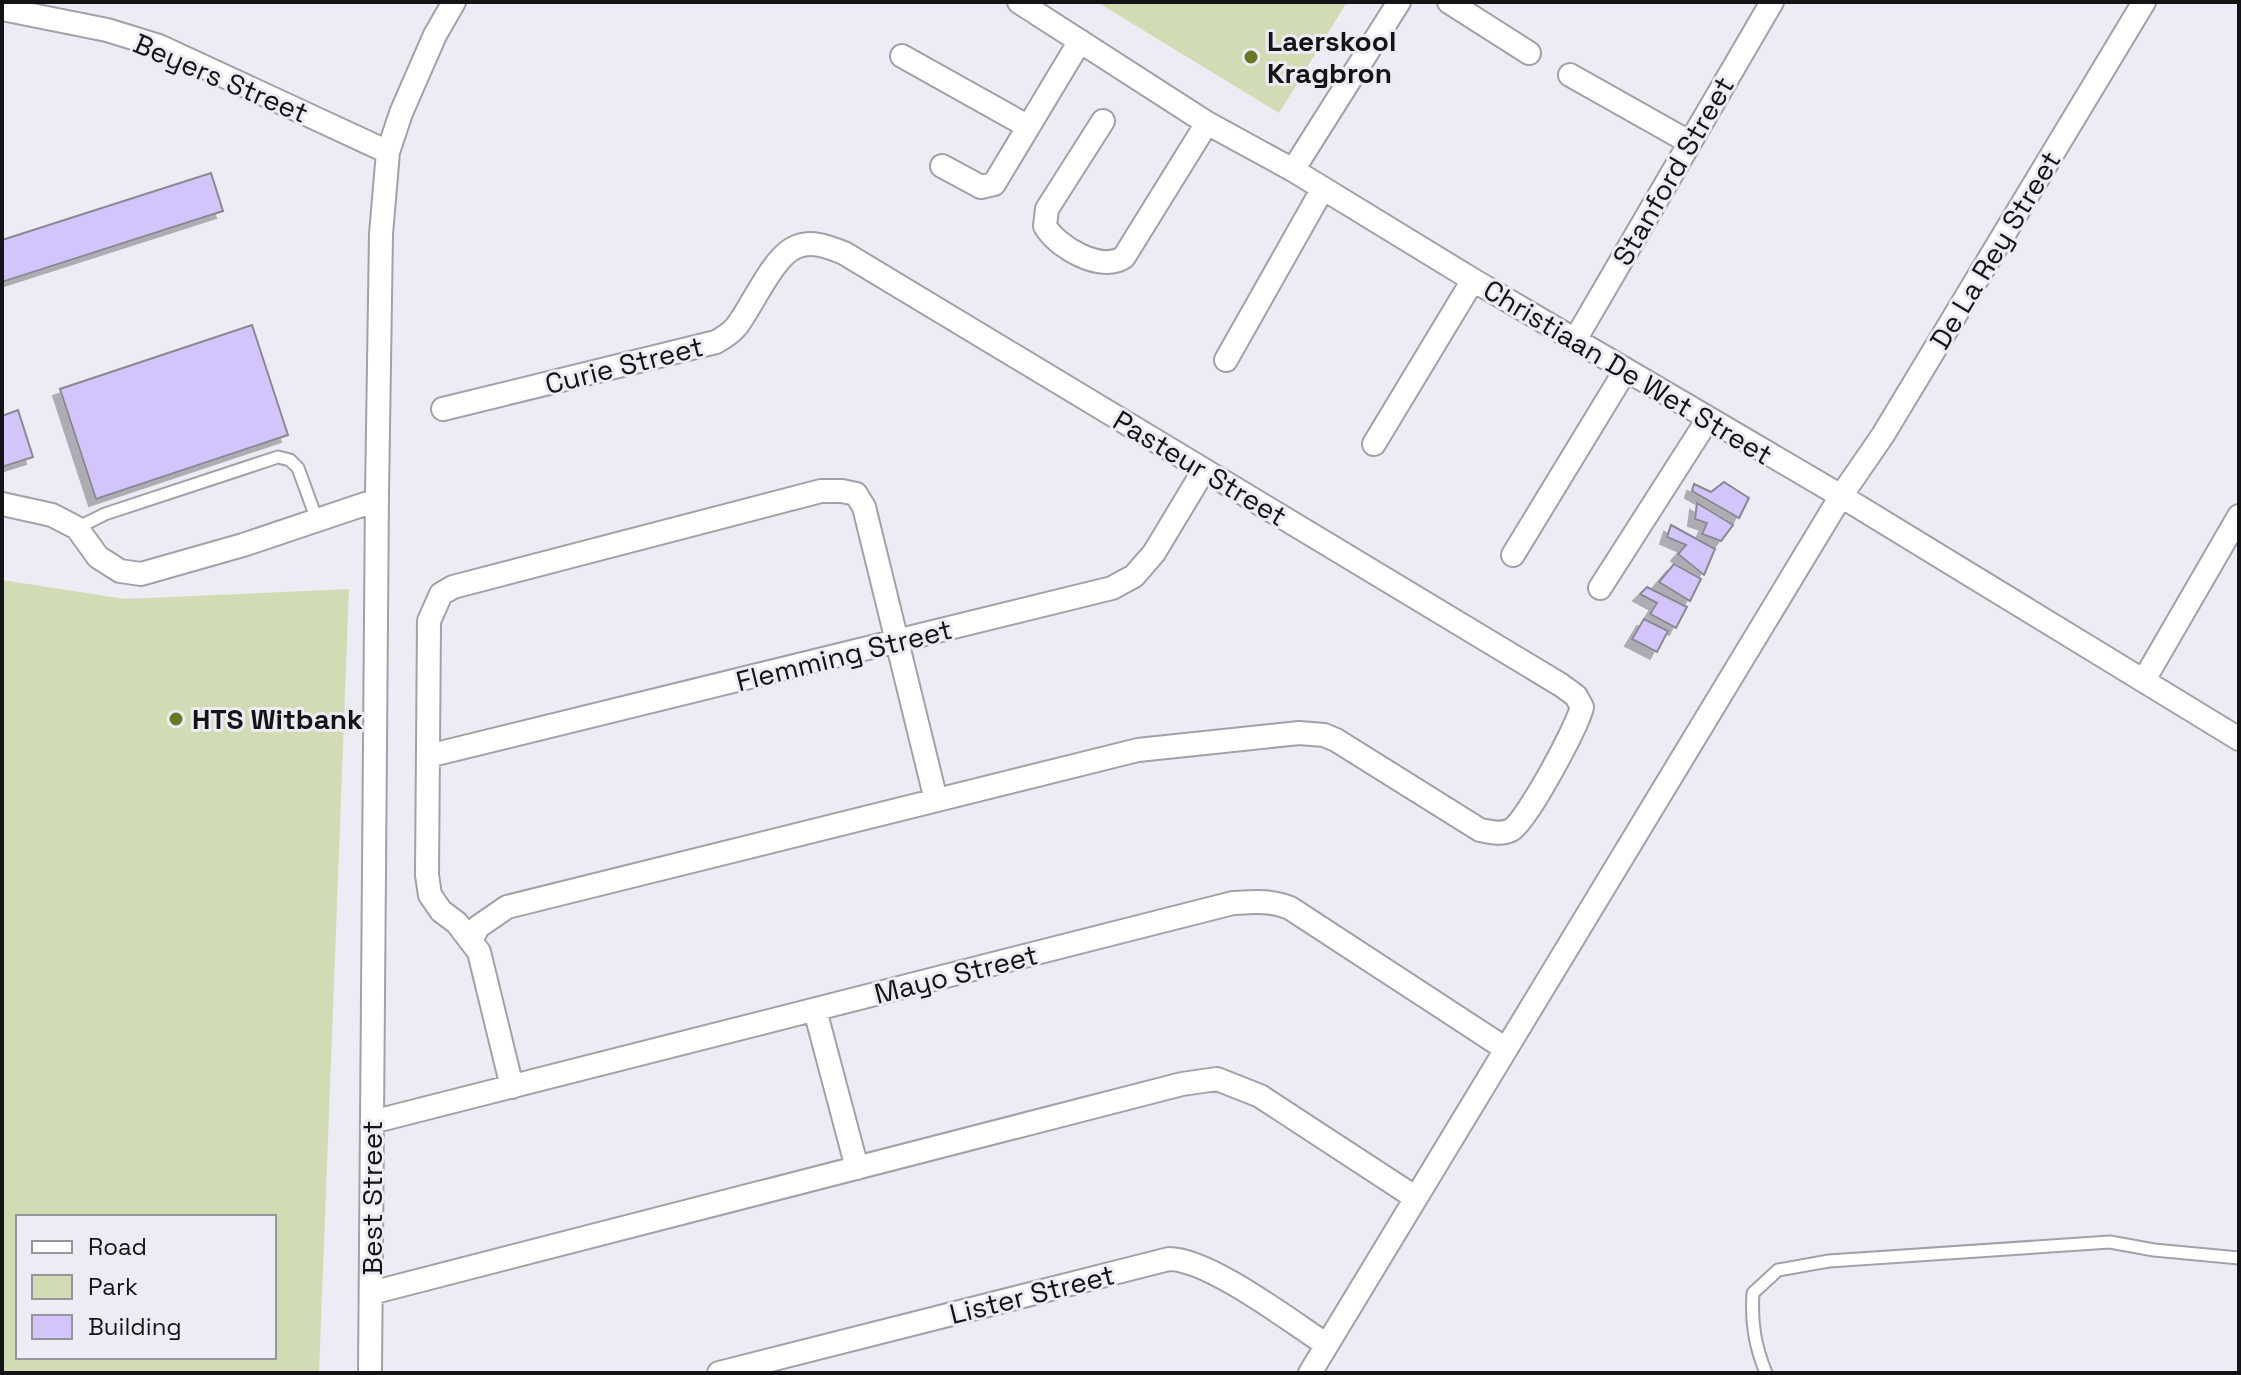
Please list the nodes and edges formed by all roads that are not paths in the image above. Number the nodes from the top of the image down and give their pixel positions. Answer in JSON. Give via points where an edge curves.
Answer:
{"nodes":[{"id":1,"x":454,"y":2,"type":"edge"},
{"id":2,"x":1019,"y":2,"type":"edge"},
{"id":3,"x":1399,"y":2,"type":"edge"},
{"id":4,"x":1449,"y":2,"type":"edge"},
{"id":5,"x":1772,"y":2,"type":"edge"},
{"id":6,"x":2144,"y":2,"type":"edge"},
{"id":7,"x":2,"y":9,"type":"edge"},
{"id":8,"x":1080,"y":41,"type":"junction"},
{"id":9,"x":1529,"y":53,"type":"dead end"},
{"id":10,"x":902,"y":56,"type":"dead end"},
{"id":11,"x":1570,"y":75,"type":"dead end"},
{"id":12,"x":1103,"y":121,"type":"dead end"},
{"id":13,"x":1207,"y":123,"type":"junction"},
{"id":14,"x":1027,"y":126,"type":"junction"},
{"id":15,"x":1689,"y":142,"type":"junction"},
{"id":16,"x":388,"y":152,"type":"junction"},
{"id":17,"x":942,"y":166,"type":"dead end"},
{"id":18,"x":1293,"y":170,"type":"junction"},
{"id":19,"x":1322,"y":190,"type":"junction"},
{"id":20,"x":809,"y":244,"type":"joint"},
{"id":21,"x":1473,"y":280,"type":"junction"},
{"id":22,"x":1575,"y":340,"type":"junction"},
{"id":23,"x":1226,"y":360,"type":"dead end"},
{"id":24,"x":1625,"y":371,"type":"junction"},
{"id":25,"x":443,"y":409,"type":"dead end"},
{"id":26,"x":1708,"y":419,"type":"junction"},
{"id":27,"x":1374,"y":444,"type":"dead end"},
{"id":28,"x":1204,"y":470,"type":"junction"},
{"id":29,"x":377,"y":494,"type":"junction"},
{"id":30,"x":1841,"y":496,"type":"junction"},
{"id":31,"x":2,"y":504,"type":"edge"},
{"id":32,"x":2239,"y":516,"type":"edge"},
{"id":33,"x":317,"y":520,"type":"junction"},
{"id":34,"x":77,"y":528,"type":"junction"},
{"id":35,"x":1513,"y":555,"type":"dead end"},
{"id":36,"x":1600,"y":588,"type":"dead end"},
{"id":37,"x":897,"y":643,"type":"junction"},
{"id":38,"x":2144,"y":680,"type":"junction"},
{"id":39,"x":2239,"y":739,"type":"edge"},
{"id":40,"x":428,"y":756,"type":"junction"},
{"id":41,"x":936,"y":800,"type":"junction"},
{"id":42,"x":472,"y":939,"type":"junction"},
{"id":43,"x":815,"y":1010,"type":"junction"},
{"id":44,"x":1506,"y":1049,"type":"junction"},
{"id":45,"x":512,"y":1087,"type":"junction"},
{"id":46,"x":372,"y":1122,"type":"junction"},
{"id":47,"x":857,"y":1168,"type":"junction"},
{"id":48,"x":1416,"y":1198,"type":"junction"},
{"id":49,"x":2239,"y":1258,"type":"edge"},
{"id":50,"x":371,"y":1293,"type":"junction"},
{"id":51,"x":1327,"y":1345,"type":"junction"},
{"id":52,"x":370,"y":1373,"type":"edge"},
{"id":53,"x":719,"y":1373,"type":"edge"},
{"id":54,"x":1310,"y":1373,"type":"edge"},
{"id":55,"x":1766,"y":1373,"type":"edge"}],
"edges":[{"from":1,"to":16,"type":"street","name":"Best Street"},
{"from":2,"to":8,"type":"street","name":"Christiaan De Wet Street"},
{"from":3,"to":18,"type":"street"},
{"from":4,"to":9,"type":"street"},
{"from":5,"to":15,"type":"street","name":"Stanford Street"},
{"from":6,"to":30,"type":"street","name":"De La Rey Street"},
{"from":7,"to":16,"type":"street","name":"Beyers Street","via":[[159,46]]},
{"from":8,"to":13,"type":"street","name":"Christiaan De Wet Street"},
{"from":8,"to":14,"type":"street"},
{"from":10,"to":14,"type":"street"},
{"from":11,"to":15,"type":"street"},
{"from":12,"to":13,"type":"street","via":[[1047,209],[1045,226],[1058,241],[1095,262],[1124,257]]},
{"from":13,"to":18,"type":"street","name":"Christiaan De Wet Street"},
{"from":14,"to":17,"type":"street","via":[[994,184],[981,187]]},
{"from":15,"to":22,"type":"street","name":"Stanford Street"},
{"from":16,"to":29,"type":"street","name":"Best Street","via":[[381,234]]},
{"from":18,"to":19,"type":"street","name":"Christiaan De Wet Street"},
{"from":19,"to":21,"type":"street","name":"Christiaan De Wet Street"},
{"from":19,"to":23,"type":"street"},
{"from":20,"to":25,"type":"street","name":"Curie Street","via":[[793,248],[781,259],[734,330],[716,342]]},
{"from":20,"to":28,"type":"street","name":"Pasteur Street","via":[[844,253]]},
{"from":21,"to":22,"type":"street","name":"Christiaan De Wet Street"},
{"from":21,"to":27,"type":"street"},
{"from":22,"to":24,"type":"street","name":"Christiaan De Wet Street"},
{"from":24,"to":26,"type":"street","name":"Christiaan De Wet Street"},
{"from":24,"to":35,"type":"street"},
{"from":26,"to":30,"type":"street","name":"Christiaan De Wet Street"},
{"from":26,"to":36,"type":"street"},
{"from":28,"to":37,"type":"street","name":"Flemming Street","via":[[1154,553],[1134,576],[1112,588]]},
{"from":28,"to":41,"type":"street","name":"Pasteur Street","via":[[1576,696],[1582,707],[1572,736],[1519,823],[1503,832],[1480,830],[1336,740],[1313,733],[1138,750]]},
{"from":29,"to":33,"type":"street","via":[[365,506]]},
{"from":29,"to":46,"type":"street","name":"Best Street"},
{"from":30,"to":38,"type":"street","name":"Christiaan De Wet Street"},
{"from":30,"to":44,"type":"street","name":"De La Rey Street"},
{"from":31,"to":34,"type":"street","via":[[52,515]]},
{"from":32,"to":38,"type":"street"},
{"from":33,"to":34,"type":"street","via":[[141,574],[120,571],[98,557]]},
{"from":33,"to":34,"type":"lane","via":[[298,468],[278,457]]},
{"from":37,"to":40,"type":"street","name":"Flemming Street"},
{"from":37,"to":40,"type":"street","via":[[864,507],[856,494],[821,491],[441,594],[429,621]]},
{"from":37,"to":41,"type":"street"},
{"from":38,"to":39,"type":"street","name":"Christiaan De Wet Street"},
{"from":40,"to":42,"type":"street","via":[[430,895]]},
{"from":41,"to":42,"type":"street","via":[[507,907],[478,927]]},
{"from":42,"to":45,"type":"street"},
{"from":43,"to":44,"type":"street","name":"Mayo Street","via":[[1257,901],[1290,908]]},
{"from":43,"to":45,"type":"street","name":"Mayo Street"},
{"from":43,"to":47,"type":"street"},
{"from":44,"to":48,"type":"street","name":"De La Rey Street"},
{"from":45,"to":46,"type":"street","name":"Mayo Street"},
{"from":46,"to":50,"type":"street","name":"Best Street"},
{"from":47,"to":48,"type":"street","via":[[1217,1079],[1260,1096]]},
{"from":47,"to":50,"type":"street"},
{"from":48,"to":51,"type":"street","name":"De La Rey Street"},
{"from":49,"to":55,"type":"lane","via":[[2110,1242],[1829,1261],[1778,1270],[1753,1293],[1755,1348]]},
{"from":50,"to":52,"type":"street","name":"Best Street"},
{"from":51,"to":53,"type":"street","name":"Lister Street","via":[[1212,1272],[1183,1259],[1169,1259]]},
{"from":51,"to":54,"type":"street","name":"De La Rey Street"}]}
